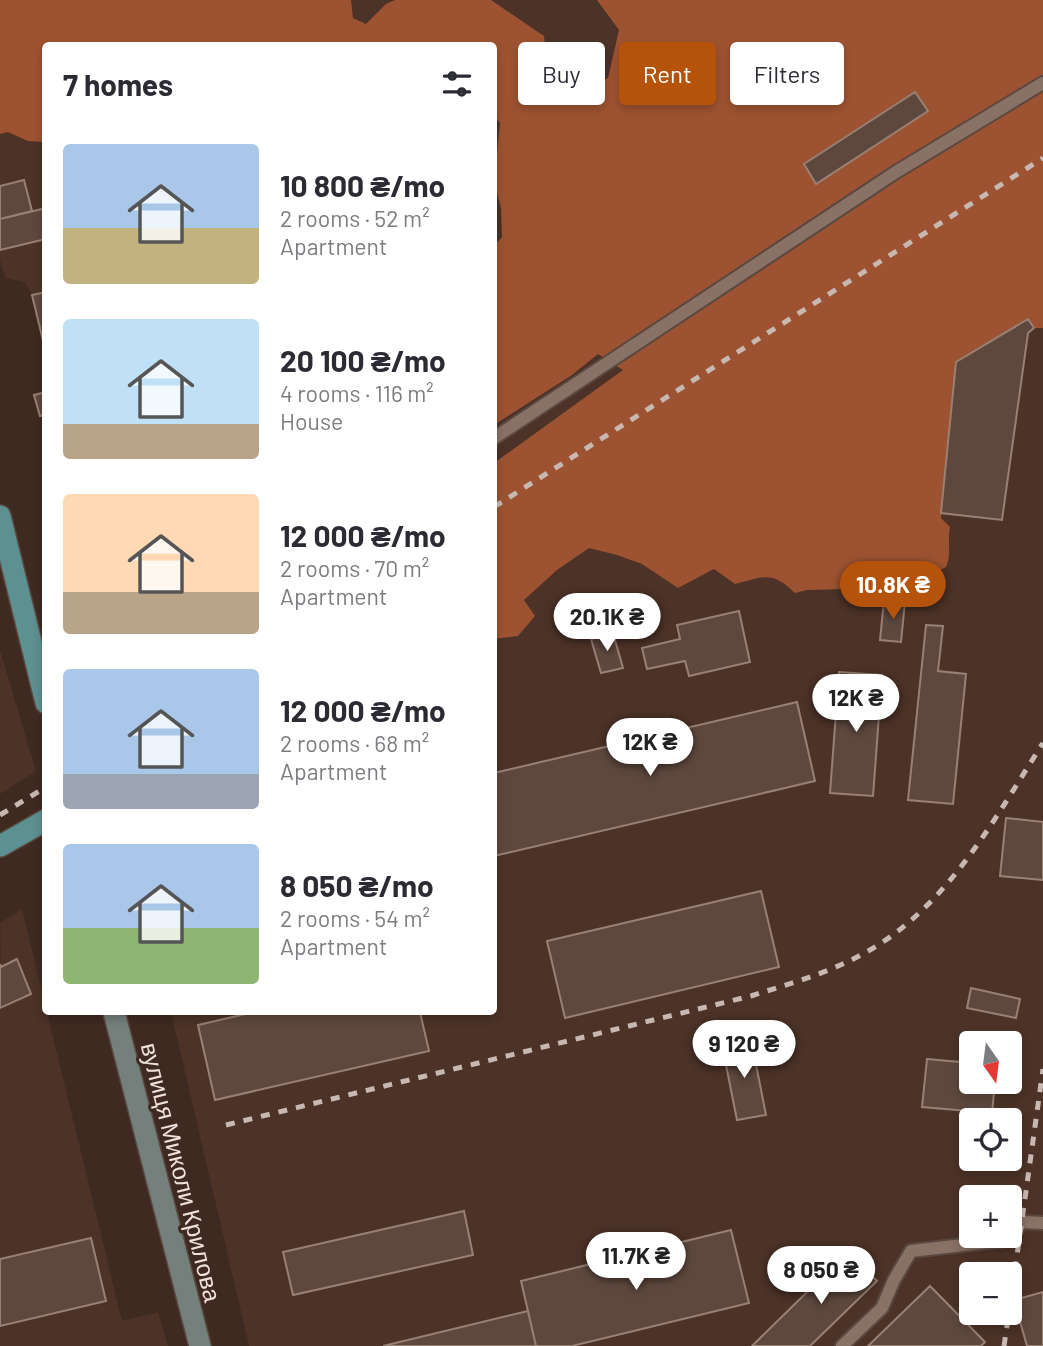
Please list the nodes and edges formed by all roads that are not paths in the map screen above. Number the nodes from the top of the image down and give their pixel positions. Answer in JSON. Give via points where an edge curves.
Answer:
{"nodes":[{"id":1,"x":1043,"y":83,"type":"edge"},
{"id":2,"x":497,"y":436,"type":"edge"},
{"id":3,"x":0,"y":516,"type":"edge"},
{"id":4,"x":42,"y":686,"type":"edge"},
{"id":5,"x":42,"y":822,"type":"edge"},
{"id":6,"x":0,"y":846,"type":"edge"},
{"id":7,"x":115,"y":1015,"type":"edge"},
{"id":8,"x":1043,"y":1223,"type":"edge"},
{"id":9,"x":200,"y":1346,"type":"edge"},
{"id":10,"x":842,"y":1346,"type":"edge"}],
"edges":[{"from":1,"to":2,"type":"lane","via":[[884,180]]},
{"from":3,"to":4,"type":"main road"},
{"from":5,"to":6,"type":"main road"},
{"from":7,"to":9,"type":"street","name":"вулиця Миколи Крилова"},
{"from":8,"to":10,"type":"lane","via":[[1022,1222],[1007,1240],[911,1251],[882,1308]]}]}
